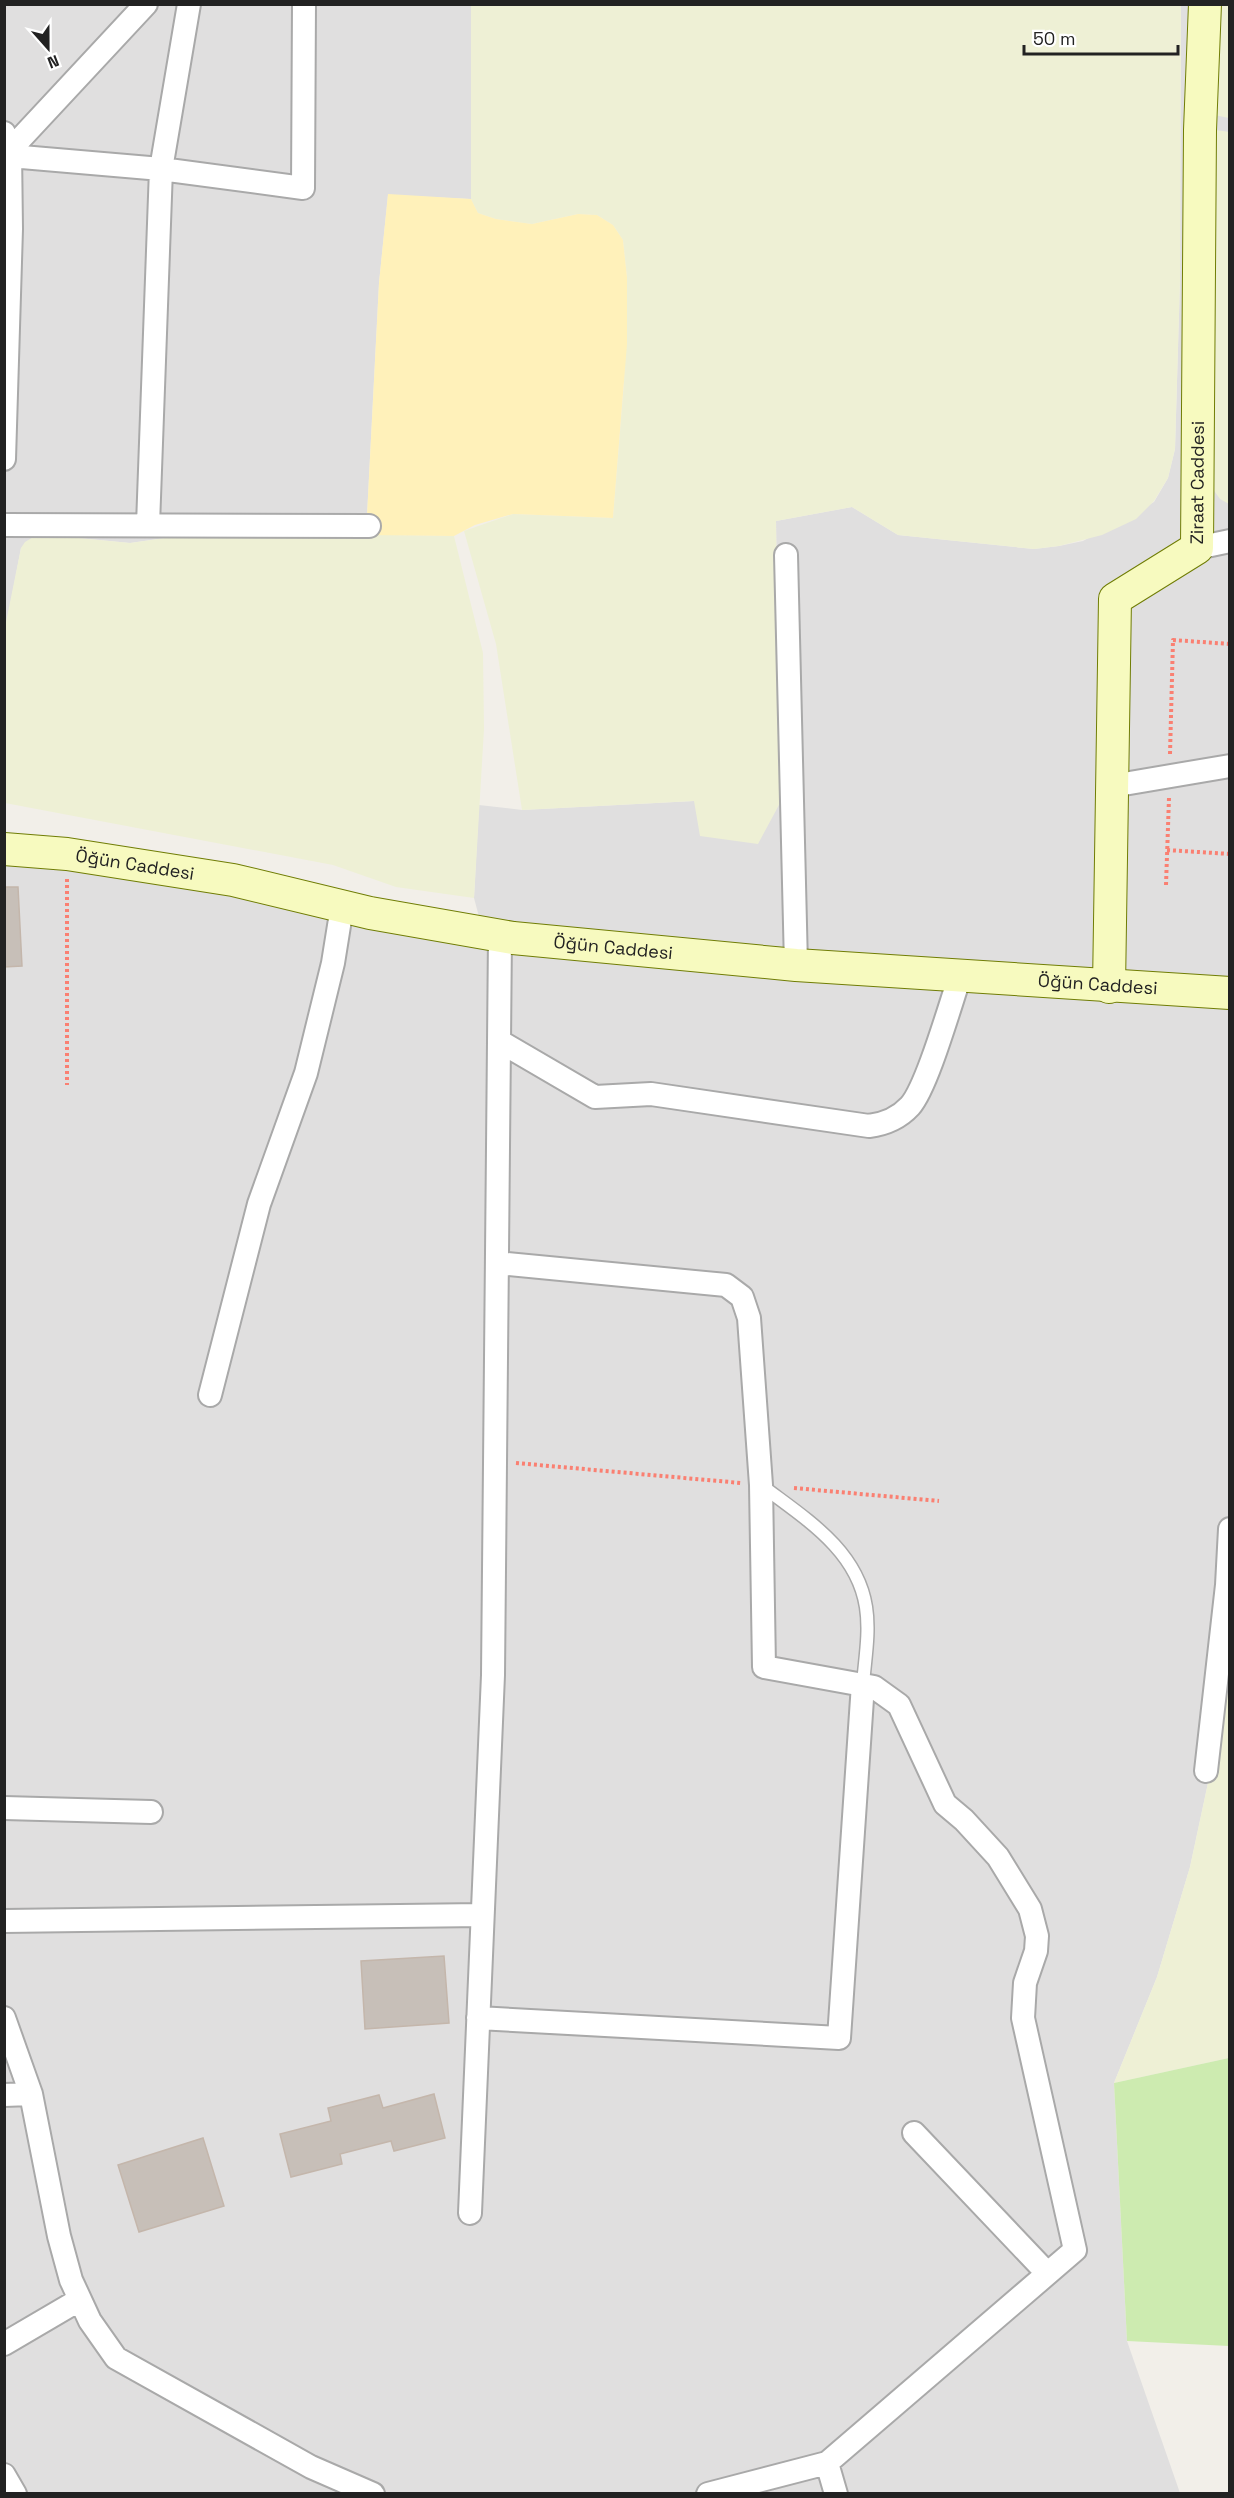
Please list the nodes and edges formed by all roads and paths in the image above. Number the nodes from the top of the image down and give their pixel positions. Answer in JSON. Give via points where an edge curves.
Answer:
{"nodes":[{"id":1,"x":146,"y":4,"type":"edge"},
{"id":2,"x":189,"y":4,"type":"edge"},
{"id":3,"x":304,"y":4,"type":"edge"},
{"id":4,"x":1205,"y":4,"type":"edge"},
{"id":5,"x":7,"y":147,"type":"edge"},
{"id":6,"x":161,"y":169,"type":"junction"},
{"id":7,"x":6,"y":308,"type":"edge"},
{"id":8,"x":4,"y":459,"type":"edge"},
{"id":9,"x":4,"y":525,"type":"edge"},
{"id":10,"x":148,"y":525,"type":"junction"},
{"id":11,"x":369,"y":526,"type":"dead end"},
{"id":12,"x":1230,"y":541,"type":"edge"},
{"id":13,"x":1197,"y":548,"type":"junction"},
{"id":14,"x":786,"y":555,"type":"dead end"},
{"id":15,"x":1230,"y":644,"type":"edge"},
{"id":16,"x":1230,"y":766,"type":"edge"},
{"id":17,"x":1169,"y":776,"type":"junction"},
{"id":18,"x":1112,"y":786,"type":"junction"},
{"id":19,"x":4,"y":849,"type":"edge"},
{"id":20,"x":1167,"y":850,"type":"junction"},
{"id":21,"x":67,"y":854,"type":"junction"},
{"id":22,"x":1230,"y":854,"type":"edge"},
{"id":23,"x":1166,"y":885,"type":"dead end"},
{"id":24,"x":342,"y":907,"type":"junction"},
{"id":25,"x":500,"y":936,"type":"junction"},
{"id":26,"x":796,"y":964,"type":"junction"},
{"id":27,"x":960,"y":976,"type":"junction"},
{"id":28,"x":1109,"y":987,"type":"junction"},
{"id":29,"x":1229,"y":993,"type":"edge"},
{"id":30,"x":1230,"y":1004,"type":"edge"},
{"id":31,"x":499,"y":1041,"type":"junction"},
{"id":32,"x":67,"y":1085,"type":"dead end"},
{"id":33,"x":497,"y":1263,"type":"junction"},
{"id":34,"x":210,"y":1395,"type":"dead end"},
{"id":35,"x":495,"y":1461,"type":"junction"},
{"id":36,"x":761,"y":1485,"type":"junction"},
{"id":37,"x":939,"y":1501,"type":"dead end"},
{"id":38,"x":1230,"y":1529,"type":"edge"},
{"id":39,"x":863,"y":1684,"type":"junction"},
{"id":40,"x":1206,"y":1771,"type":"dead end"},
{"id":41,"x":4,"y":1808,"type":"edge"},
{"id":42,"x":151,"y":1812,"type":"dead end"},
{"id":43,"x":482,"y":1915,"type":"junction"},
{"id":44,"x":4,"y":1921,"type":"edge"},
{"id":45,"x":4,"y":2018,"type":"edge"},
{"id":46,"x":478,"y":2018,"type":"junction"},
{"id":47,"x":4,"y":2094,"type":"edge"},
{"id":48,"x":31,"y":2094,"type":"junction"},
{"id":49,"x":914,"y":2133,"type":"dead end"},
{"id":50,"x":470,"y":2213,"type":"dead end"},
{"id":51,"x":1047,"y":2273,"type":"junction"},
{"id":52,"x":80,"y":2300,"type":"junction"},
{"id":53,"x":4,"y":2344,"type":"edge"},
{"id":54,"x":827,"y":2463,"type":"junction"},
{"id":55,"x":4,"y":2475,"type":"edge"},
{"id":56,"x":15,"y":2493,"type":"edge"},
{"id":57,"x":373,"y":2493,"type":"edge"},
{"id":58,"x":708,"y":2493,"type":"edge"},
{"id":59,"x":836,"y":2493,"type":"edge"}],
"edges":[{"from":1,"to":5,"type":"street"},
{"from":2,"to":6,"type":"street"},
{"from":3,"to":6,"type":"street","via":[[303,188]]},
{"from":4,"to":13,"type":"street","name":"Ziraat Caddesi"},
{"from":5,"to":6,"type":"street"},
{"from":5,"to":7,"type":"street","via":[[11,229]]},
{"from":6,"to":10,"type":"street"},
{"from":7,"to":8,"type":"street","via":[[8,394]]},
{"from":9,"to":10,"type":"street"},
{"from":10,"to":11,"type":"street"},
{"from":12,"to":13,"type":"street"},
{"from":13,"to":18,"type":"street","name":"Ziraat Caddesi","via":[[1115,599]]},
{"from":14,"to":26,"type":"street"},
{"from":15,"to":17,"type":"path","via":[[1173,640]]},
{"from":16,"to":17,"type":"street"},
{"from":17,"to":18,"type":"street"},
{"from":17,"to":20,"type":"path"},
{"from":18,"to":28,"type":"street","name":"Ziraat Caddesi"},
{"from":19,"to":21,"type":"street","name":"Öğün Caddesi"},
{"from":20,"to":22,"type":"path"},
{"from":20,"to":23,"type":"path"},
{"from":21,"to":24,"type":"street","name":"Öğün Caddesi","via":[[233,880]]},
{"from":21,"to":32,"type":"path"},
{"from":24,"to":25,"type":"street","name":"Öğün Caddesi"},
{"from":24,"to":34,"type":"street","via":[[312,1051],[259,1204]]},
{"from":25,"to":26,"type":"street","name":"Öğün Caddesi"},
{"from":25,"to":31,"type":"street"},
{"from":26,"to":27,"type":"street","name":"Öğün Caddesi"},
{"from":27,"to":28,"type":"street","name":"Öğün Caddesi"},
{"from":27,"to":31,"type":"street","via":[[918,1095],[901,1114],[869,1126],[651,1094],[596,1097]]},
{"from":28,"to":29,"type":"street","name":"Öğün Caddesi"},
{"from":29,"to":30,"type":"street"},
{"from":31,"to":33,"type":"street"},
{"from":33,"to":35,"type":"street"},
{"from":33,"to":36,"type":"street","via":[[726,1285],[735,1290],[749,1318]]},
{"from":35,"to":36,"type":"path"},
{"from":35,"to":43,"type":"street","via":[[493,1676]]},
{"from":36,"to":37,"type":"path"},
{"from":36,"to":39,"type":"lane","via":[[817,1527],[841,1551],[854,1573],[868,1623]]},
{"from":36,"to":39,"type":"street","via":[[764,1667]]},
{"from":38,"to":40,"type":"street"},
{"from":39,"to":46,"type":"street","via":[[839,2038]]},
{"from":39,"to":51,"type":"street","via":[[884,1691],[899,1705],[945,1804],[998,1857],[1035,1920],[1036,1951],[1025,1983],[1023,2018],[1075,2250]]},
{"from":41,"to":42,"type":"street"},
{"from":43,"to":44,"type":"street"},
{"from":43,"to":46,"type":"street"},
{"from":45,"to":48,"type":"street"},
{"from":46,"to":50,"type":"street"},
{"from":47,"to":48,"type":"street"},
{"from":48,"to":52,"type":"street","via":[[64,2258]]},
{"from":49,"to":51,"type":"street"},
{"from":51,"to":54,"type":"street"},
{"from":52,"to":53,"type":"street"},
{"from":52,"to":57,"type":"street","via":[[116,2358],[311,2467]]},
{"from":54,"to":58,"type":"street"},
{"from":54,"to":59,"type":"street"},
{"from":55,"to":56,"type":"street"}]}
